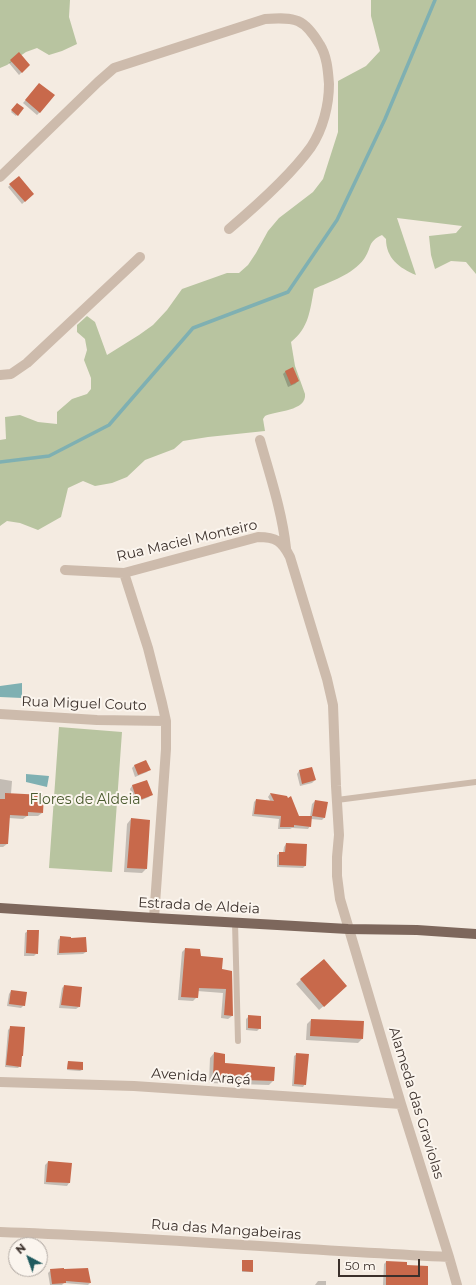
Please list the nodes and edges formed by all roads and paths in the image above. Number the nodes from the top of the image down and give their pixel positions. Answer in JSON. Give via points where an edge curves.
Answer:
{"nodes":[{"id":1,"x":0,"y":177,"type":"edge"},
{"id":2,"x":229,"y":229,"type":"dead end"},
{"id":3,"x":140,"y":257,"type":"dead end"},
{"id":4,"x":0,"y":376,"type":"edge"},
{"id":5,"x":260,"y":440,"type":"dead end"},
{"id":6,"x":286,"y":548,"type":"junction"},
{"id":7,"x":65,"y":570,"type":"dead end"},
{"id":8,"x":124,"y":573,"type":"junction"},
{"id":9,"x":0,"y":714,"type":"edge"},
{"id":10,"x":166,"y":721,"type":"junction"},
{"id":11,"x":476,"y":782,"type":"edge"},
{"id":12,"x":337,"y":800,"type":"junction"},
{"id":13,"x":0,"y":908,"type":"edge"},
{"id":14,"x":154,"y":918,"type":"junction"},
{"id":15,"x":236,"y":922,"type":"junction"},
{"id":16,"x":348,"y":929,"type":"junction"},
{"id":17,"x":476,"y":934,"type":"edge"},
{"id":18,"x":238,"y":1041,"type":"dead end"},
{"id":19,"x":0,"y":1082,"type":"edge"},
{"id":20,"x":401,"y":1104,"type":"junction"},
{"id":21,"x":0,"y":1232,"type":"edge"},
{"id":22,"x":449,"y":1257,"type":"junction"},
{"id":23,"x":457,"y":1285,"type":"edge"}],
"edges":[{"from":1,"to":2,"type":"street","via":[[114,68],[265,19],[284,18],[299,21],[311,30],[323,50],[328,71],[329,98],[321,127],[311,147],[296,164]]},
{"from":3,"to":4,"type":"street","via":[[27,363],[11,374]]},
{"from":5,"to":6,"type":"street","name":"Alameda das Graviolas","via":[[280,510]]},
{"from":6,"to":8,"type":"street","name":"Rua Maciel Monteiro","via":[[281,542],[267,537],[247,539]]},
{"from":6,"to":12,"type":"street","name":"Alameda das Graviolas","via":[[333,705]]},
{"from":7,"to":8,"type":"street","name":"Rua Maciel Monteiro"},
{"from":8,"to":10,"type":"street","via":[[148,648]]},
{"from":9,"to":10,"type":"street","name":"Rua Miguel Couto"},
{"from":10,"to":14,"type":"street"},
{"from":11,"to":12,"type":"lane"},
{"from":12,"to":16,"type":"street","name":"Alameda das Graviolas","via":[[340,835],[337,857],[338,887]]},
{"from":13,"to":14,"type":"main road","name":"Estrada de Aldeia"},
{"from":14,"to":15,"type":"main road","name":"Estrada de Aldeia"},
{"from":15,"to":16,"type":"main road","name":"Estrada de Aldeia"},
{"from":15,"to":18,"type":"lane"},
{"from":16,"to":17,"type":"main road","name":"Estrada de Aldeia"},
{"from":16,"to":20,"type":"street","name":"Alameda das Graviolas"},
{"from":19,"to":20,"type":"street","name":"Avenida Araçá","via":[[134,1086]]},
{"from":20,"to":22,"type":"street","name":"Alameda das Graviolas"},
{"from":21,"to":22,"type":"street","name":"Rua das Mangabeiras"},
{"from":22,"to":23,"type":"street","name":"Alameda das Graviolas"}]}
